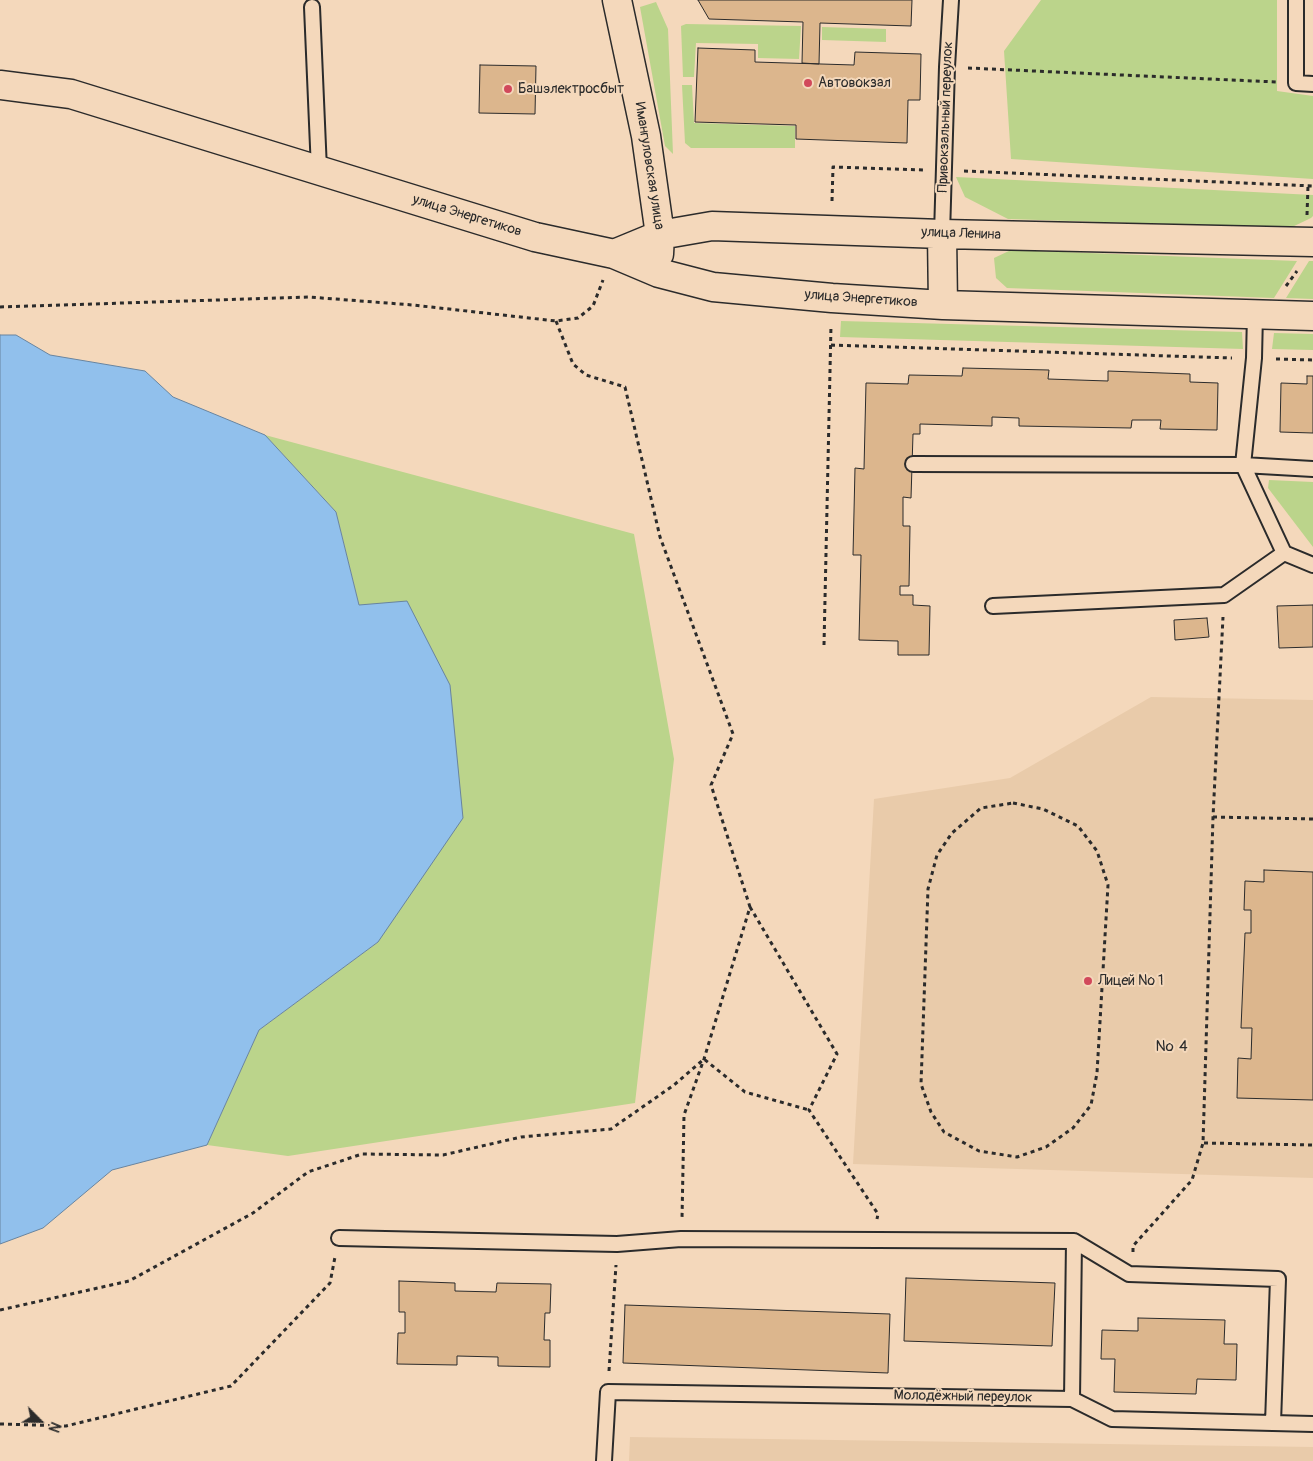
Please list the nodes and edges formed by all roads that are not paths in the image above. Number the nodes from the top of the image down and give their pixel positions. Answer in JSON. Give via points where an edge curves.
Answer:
{"nodes":[{"id":1,"x":617,"y":0,"type":"edge"},
{"id":2,"x":951,"y":0,"type":"edge"},
{"id":3,"x":1296,"y":0,"type":"edge"},
{"id":4,"x":312,"y":7,"type":"dead end"},
{"id":5,"x":1313,"y":84,"type":"edge"},
{"id":6,"x":0,"y":85,"type":"edge"},
{"id":7,"x":319,"y":170,"type":"junction"},
{"id":8,"x":942,"y":234,"type":"junction"},
{"id":9,"x":660,"y":235,"type":"junction"},
{"id":10,"x":1313,"y":242,"type":"edge"},
{"id":11,"x":614,"y":254,"type":"junction"},
{"id":12,"x":659,"y":273,"type":"junction"},
{"id":13,"x":943,"y":305,"type":"junction"},
{"id":14,"x":1255,"y":314,"type":"junction"},
{"id":15,"x":1313,"y":316,"type":"edge"},
{"id":16,"x":914,"y":464,"type":"dead end"},
{"id":17,"x":1243,"y":464,"type":"junction"},
{"id":18,"x":1313,"y":470,"type":"edge"},
{"id":19,"x":1284,"y":553,"type":"junction"},
{"id":20,"x":1313,"y":565,"type":"edge"},
{"id":21,"x":993,"y":606,"type":"dead end"},
{"id":22,"x":339,"y":1238,"type":"road end"},
{"id":23,"x":1074,"y":1242,"type":"junction"},
{"id":24,"x":1072,"y":1399,"type":"junction"},
{"id":25,"x":1273,"y":1423,"type":"junction"},
{"id":26,"x":1313,"y":1424,"type":"edge"},
{"id":27,"x":604,"y":1461,"type":"edge"}],
"edges":[{"from":1,"to":9,"type":"main road","name":"Имангуловская улица","via":[[646,136]]},
{"from":2,"to":8,"type":"lane","name":"Привокзальный переулок"},
{"from":3,"to":5,"type":"lane","via":[[1296,83]]},
{"from":4,"to":7,"type":"lane"},
{"from":6,"to":7,"type":"main road","name":"улица Энергетиков","via":[[71,94]]},
{"from":7,"to":11,"type":"main road","name":"улица Энергетиков","via":[[535,237]]},
{"from":8,"to":9,"type":"main road","name":"улица Ленина","via":[[712,226]]},
{"from":8,"to":10,"type":"main road","name":"улица Ленина"},
{"from":8,"to":13,"type":"main road"},
{"from":9,"to":11,"type":"main road","name":"улица Ленина"},
{"from":9,"to":12,"type":"main road","name":"Имангуловская улица"},
{"from":11,"to":12,"type":"main road","name":"улица Энергетиков"},
{"from":12,"to":13,"type":"main road","name":"улица Энергетиков","via":[[713,286]]},
{"from":13,"to":14,"type":"main road"},
{"from":14,"to":15,"type":"main road"},
{"from":14,"to":17,"type":"lane","via":[[1254,358]]},
{"from":16,"to":17,"type":"lane"},
{"from":17,"to":18,"type":"lane"},
{"from":17,"to":19,"type":"lane"},
{"from":19,"to":20,"type":"lane"},
{"from":19,"to":21,"type":"lane","via":[[1224,595]]},
{"from":22,"to":23,"type":"lane","via":[[617,1244],[681,1239]]},
{"from":23,"to":24,"type":"lane"},
{"from":23,"to":25,"type":"lane","via":[[1129,1274],[1278,1279]]},
{"from":24,"to":25,"type":"lane","name":"Молодёжный переулок","via":[[1112,1419]]},
{"from":24,"to":27,"type":"lane","name":"Молодёжный переулок","via":[[608,1392]]},
{"from":25,"to":26,"type":"lane","name":"Молодёжный переулок"}]}
